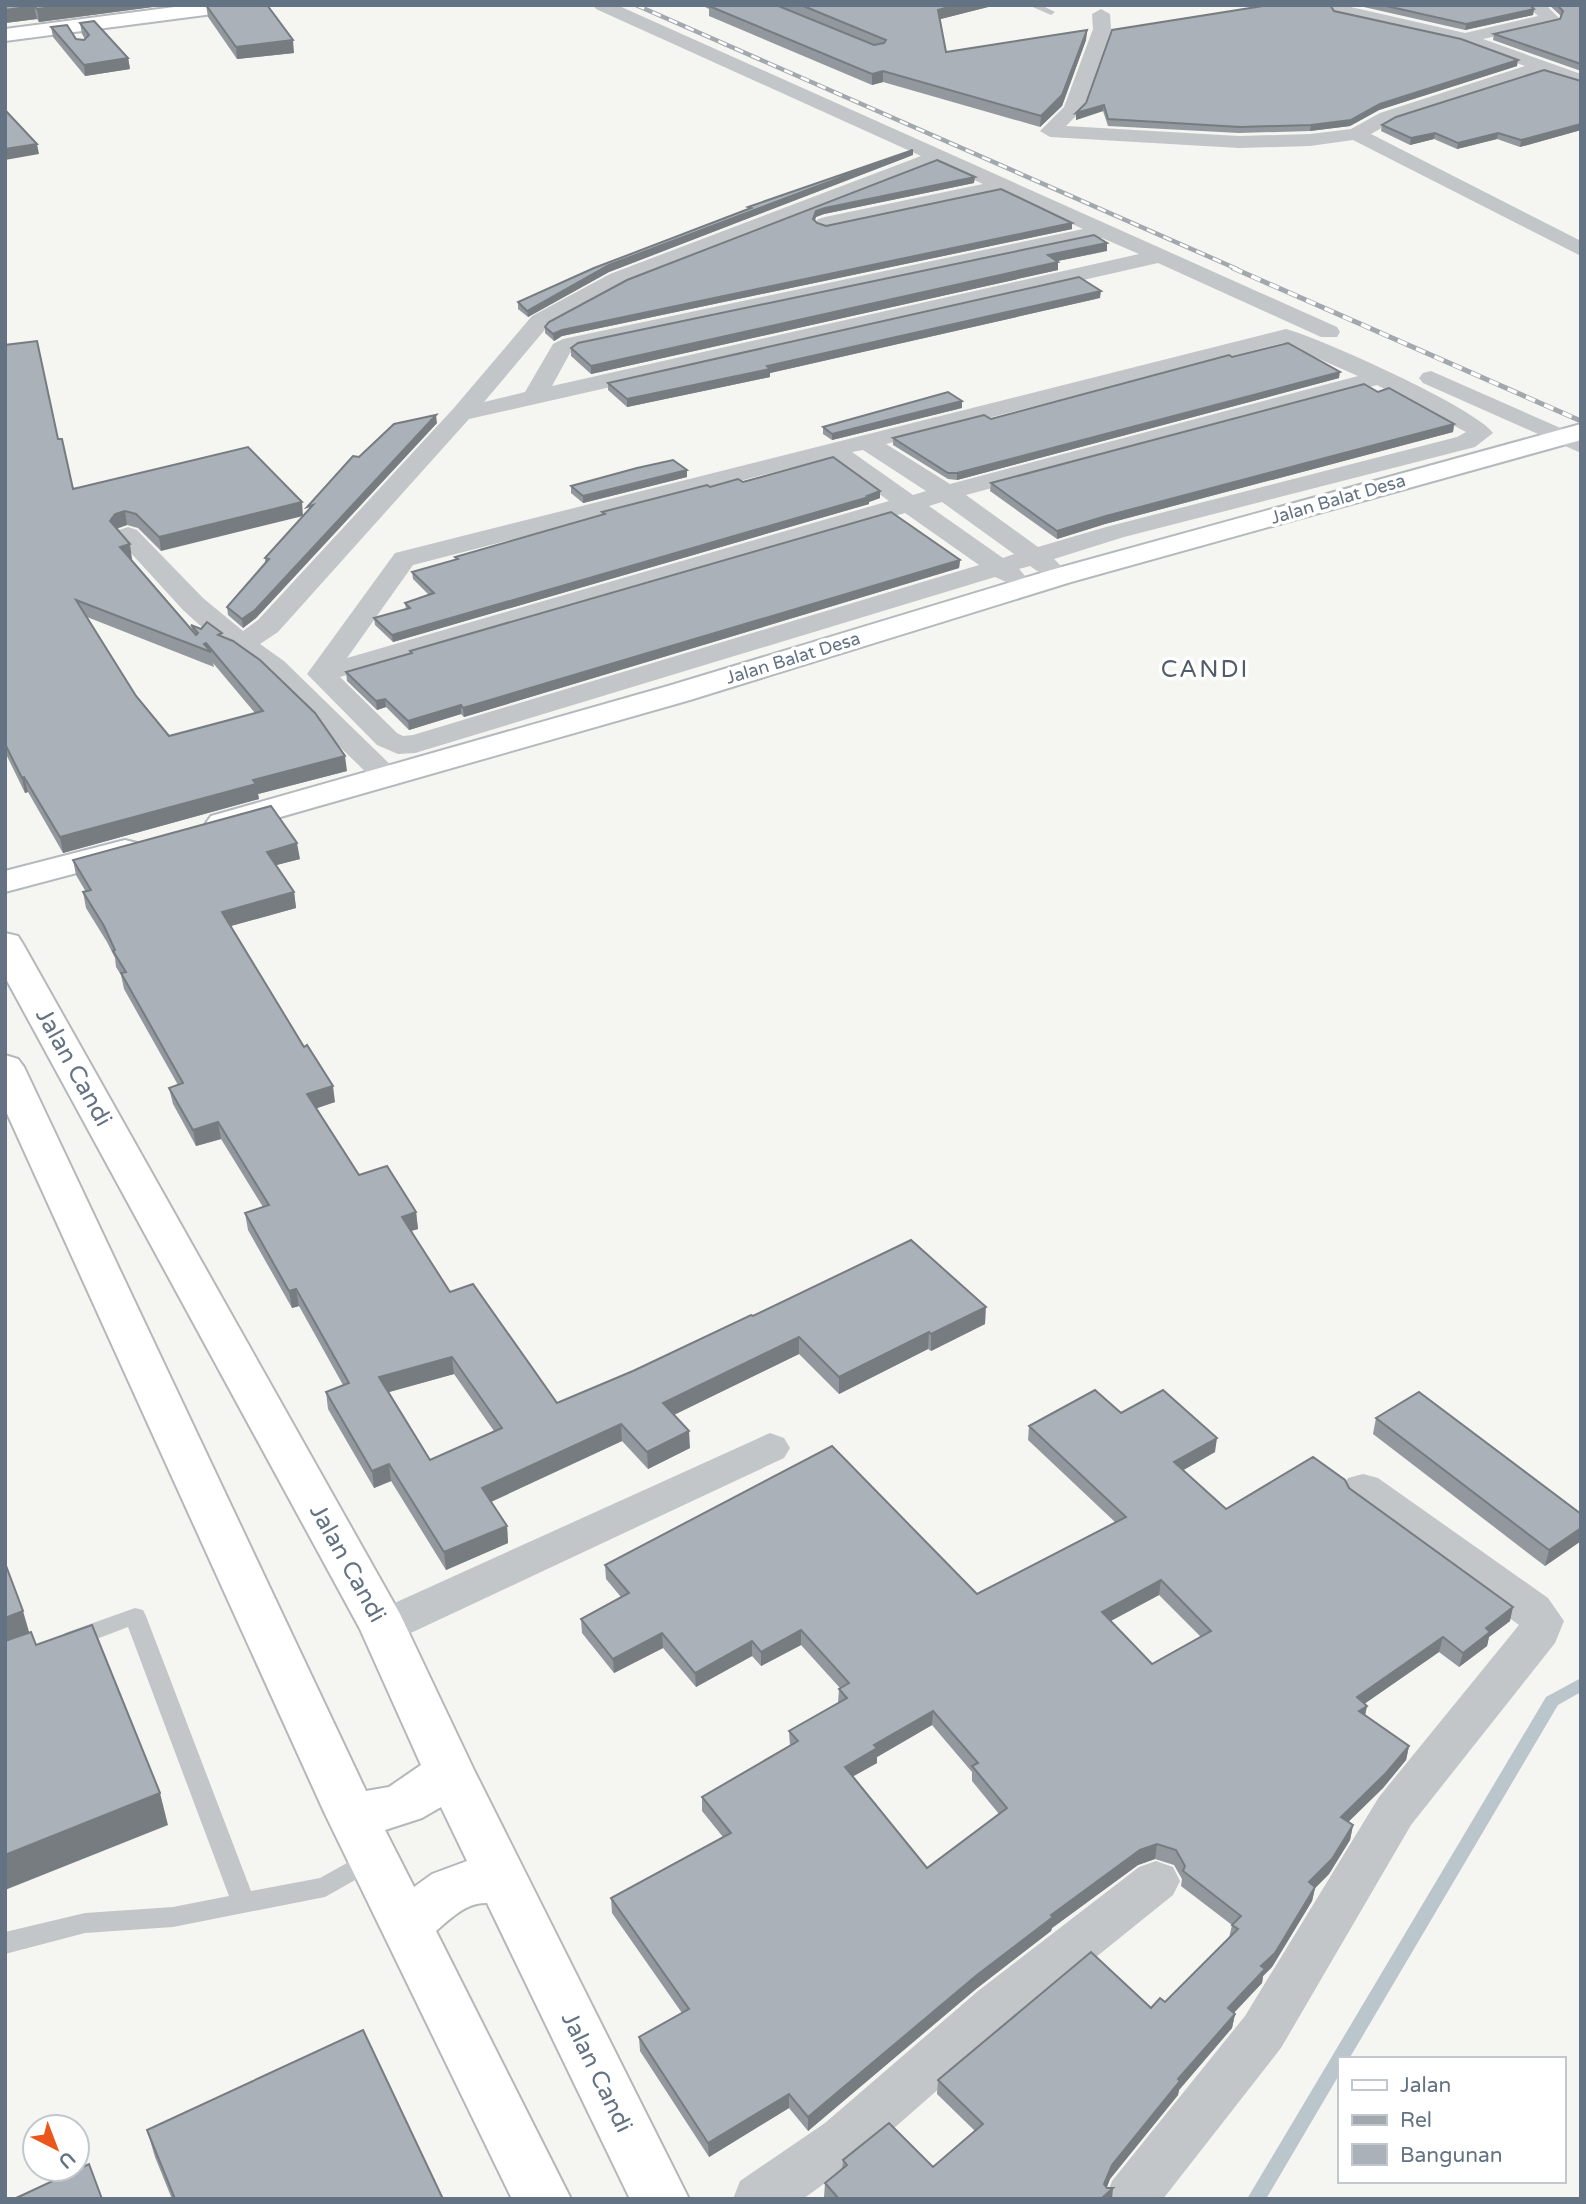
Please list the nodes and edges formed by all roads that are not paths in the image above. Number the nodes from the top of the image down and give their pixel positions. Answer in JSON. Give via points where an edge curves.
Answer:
{"nodes":[{"id":1,"x":236,"y":5,"type":"edge"},
{"id":2,"x":602,"y":5,"type":"edge"},
{"id":3,"x":1032,"y":5,"type":"edge"},
{"id":4,"x":1535,"y":5,"type":"edge"},
{"id":5,"x":1340,"y":10,"type":"edge"},
{"id":6,"x":1051,"y":12,"type":"dead end"},
{"id":7,"x":1101,"y":14,"type":"dead end"},
{"id":8,"x":1571,"y":18,"type":"edge"},
{"id":9,"x":1551,"y":19,"type":"junction"},
{"id":10,"x":5,"y":35,"type":"edge"},
{"id":11,"x":1473,"y":37,"type":"junction"},
{"id":12,"x":1545,"y":66,"type":"junction"},
{"id":13,"x":1581,"y":80,"type":"edge"},
{"id":14,"x":1053,"y":131,"type":"junction"},
{"id":15,"x":1356,"y":134,"type":"junction"},
{"id":16,"x":1030,"y":143,"type":"dead end"},
{"id":17,"x":937,"y":158,"type":"junction"},
{"id":18,"x":1002,"y":186,"type":"junction"},
{"id":19,"x":1067,"y":216,"type":"junction"},
{"id":20,"x":1040,"y":221,"type":"edge"},
{"id":21,"x":825,"y":223,"type":"edge"},
{"id":22,"x":1104,"y":231,"type":"junction"},
{"id":23,"x":1581,"y":250,"type":"edge"},
{"id":24,"x":1160,"y":256,"type":"junction"},
{"id":25,"x":1380,"y":377,"type":"junction"},
{"id":26,"x":527,"y":399,"type":"junction"},
{"id":27,"x":472,"y":412,"type":"junction"},
{"id":28,"x":1574,"y":438,"type":"edge"},
{"id":29,"x":866,"y":441,"type":"junction"},
{"id":30,"x":833,"y":450,"type":"junction"},
{"id":31,"x":946,"y":493,"type":"junction"},
{"id":32,"x":909,"y":505,"type":"junction"},
{"id":33,"x":128,"y":535,"type":"edge"},
{"id":34,"x":1036,"y":557,"type":"junction"},
{"id":35,"x":1000,"y":568,"type":"junction"},
{"id":36,"x":1061,"y":576,"type":"junction"},
{"id":37,"x":1026,"y":587,"type":"junction"},
{"id":38,"x":246,"y":645,"type":"junction"},
{"id":39,"x":321,"y":674,"type":"junction"},
{"id":40,"x":388,"y":778,"type":"junction"},
{"id":41,"x":190,"y":832,"type":"edge"},
{"id":42,"x":151,"y":843,"type":"edge"},
{"id":43,"x":5,"y":883,"type":"edge"},
{"id":44,"x":5,"y":944,"type":"edge"},
{"id":45,"x":5,"y":1067,"type":"edge"},
{"id":46,"x":770,"y":1448,"type":"dead end"},
{"id":47,"x":1363,"y":1489,"type":"dead end"},
{"id":48,"x":383,"y":1627,"type":"junction"},
{"id":49,"x":57,"y":1645,"type":"edge"},
{"id":50,"x":449,"y":1771,"type":"junction"},
{"id":51,"x":351,"y":1814,"type":"junction"},
{"id":52,"x":372,"y":1859,"type":"junction"},
{"id":53,"x":1156,"y":1881,"type":"dead end"},
{"id":54,"x":505,"y":1885,"type":"junction"},
{"id":55,"x":244,"y":1904,"type":"junction"},
{"id":56,"x":406,"y":1925,"type":"junction"},
{"id":57,"x":5,"y":1942,"type":"edge"},
{"id":58,"x":542,"y":2199,"type":"edge"},
{"id":59,"x":660,"y":2199,"type":"edge"},
{"id":60,"x":759,"y":2199,"type":"edge"},
{"id":61,"x":1131,"y":2199,"type":"edge"}],
"edges":[{"from":1,"to":10,"type":"main road","via":[[72,32]]},
{"from":2,"to":17,"type":"street"},
{"from":3,"to":6,"type":"lane"},
{"from":4,"to":9,"type":"street"},
{"from":5,"to":11,"type":"street"},
{"from":7,"to":14,"type":"street","via":[[1102,29],[1073,109]]},
{"from":8,"to":9,"type":"street"},
{"from":9,"to":11,"type":"street"},
{"from":11,"to":12,"type":"street"},
{"from":12,"to":13,"type":"street"},
{"from":12,"to":15,"type":"street","via":[[1387,117]]},
{"from":14,"to":15,"type":"street","via":[[1239,142]]},
{"from":14,"to":16,"type":"street"},
{"from":15,"to":23,"type":"street"},
{"from":17,"to":18,"type":"street"},
{"from":17,"to":27,"type":"street","via":[[588,293],[540,321]]},
{"from":18,"to":19,"type":"street"},
{"from":18,"to":21,"type":"street"},
{"from":19,"to":20,"type":"street"},
{"from":19,"to":22,"type":"street"},
{"from":22,"to":24,"type":"street"},
{"from":22,"to":26,"type":"street","via":[[571,344],[561,349]]},
{"from":24,"to":26,"type":"street"},
{"from":24,"to":28,"type":"street"},
{"from":25,"to":29,"type":"street","via":[[1300,340],[1278,337]]},
{"from":25,"to":31,"type":"street"},
{"from":25,"to":34,"type":"street","via":[[1482,433],[1466,442]]},
{"from":26,"to":27,"type":"street"},
{"from":27,"to":38,"type":"street"},
{"from":28,"to":36,"type":"main road","name":"Jalan Balat Desa"},
{"from":29,"to":30,"type":"street"},
{"from":29,"to":31,"type":"street"},
{"from":30,"to":32,"type":"street"},
{"from":30,"to":39,"type":"street","via":[[404,559]]},
{"from":31,"to":32,"type":"street"},
{"from":31,"to":34,"type":"street"},
{"from":32,"to":35,"type":"street"},
{"from":32,"to":39,"type":"street"},
{"from":33,"to":38,"type":"street","via":[[193,604]]},
{"from":34,"to":35,"type":"street"},
{"from":34,"to":36,"type":"street"},
{"from":35,"to":37,"type":"street"},
{"from":35,"to":39,"type":"street","via":[[407,746],[387,739]]},
{"from":36,"to":37,"type":"main road","name":"Jalan Balat Desa"},
{"from":37,"to":40,"type":"main road","name":"Jalan Balat Desa"},
{"from":38,"to":40,"type":"street"},
{"from":40,"to":41,"type":"main road","name":"Jalan Balat Desa"},
{"from":42,"to":43,"type":"main road"},
{"from":44,"to":48,"type":"main road","name":"Jalan Candi"},
{"from":45,"to":51,"type":"main road"},
{"from":46,"to":48,"type":"street"},
{"from":47,"to":61,"type":"street","via":[[1533,1611],[1542,1622],[1540,1631],[1395,1811],[1263,2032]]},
{"from":48,"to":50,"type":"main road","name":"Jalan Candi"},
{"from":49,"to":55,"type":"lane","via":[[135,1616]]},
{"from":50,"to":51,"type":"main road","via":[[429,1791],[407,1803],[386,1811]]},
{"from":50,"to":54,"type":"main road","name":"Jalan Candi"},
{"from":51,"to":52,"type":"main road"},
{"from":52,"to":55,"type":"lane","via":[[325,1887]]},
{"from":52,"to":56,"type":"main road"},
{"from":53,"to":60,"type":"street","via":[[996,2007],[843,2140]]},
{"from":54,"to":56,"type":"main road","via":[[483,1880],[465,1885],[436,1899]]},
{"from":54,"to":59,"type":"main road","name":"Jalan Candi"},
{"from":55,"to":57,"type":"lane","via":[[173,1917],[85,1923]]},
{"from":56,"to":58,"type":"main road"}]}
